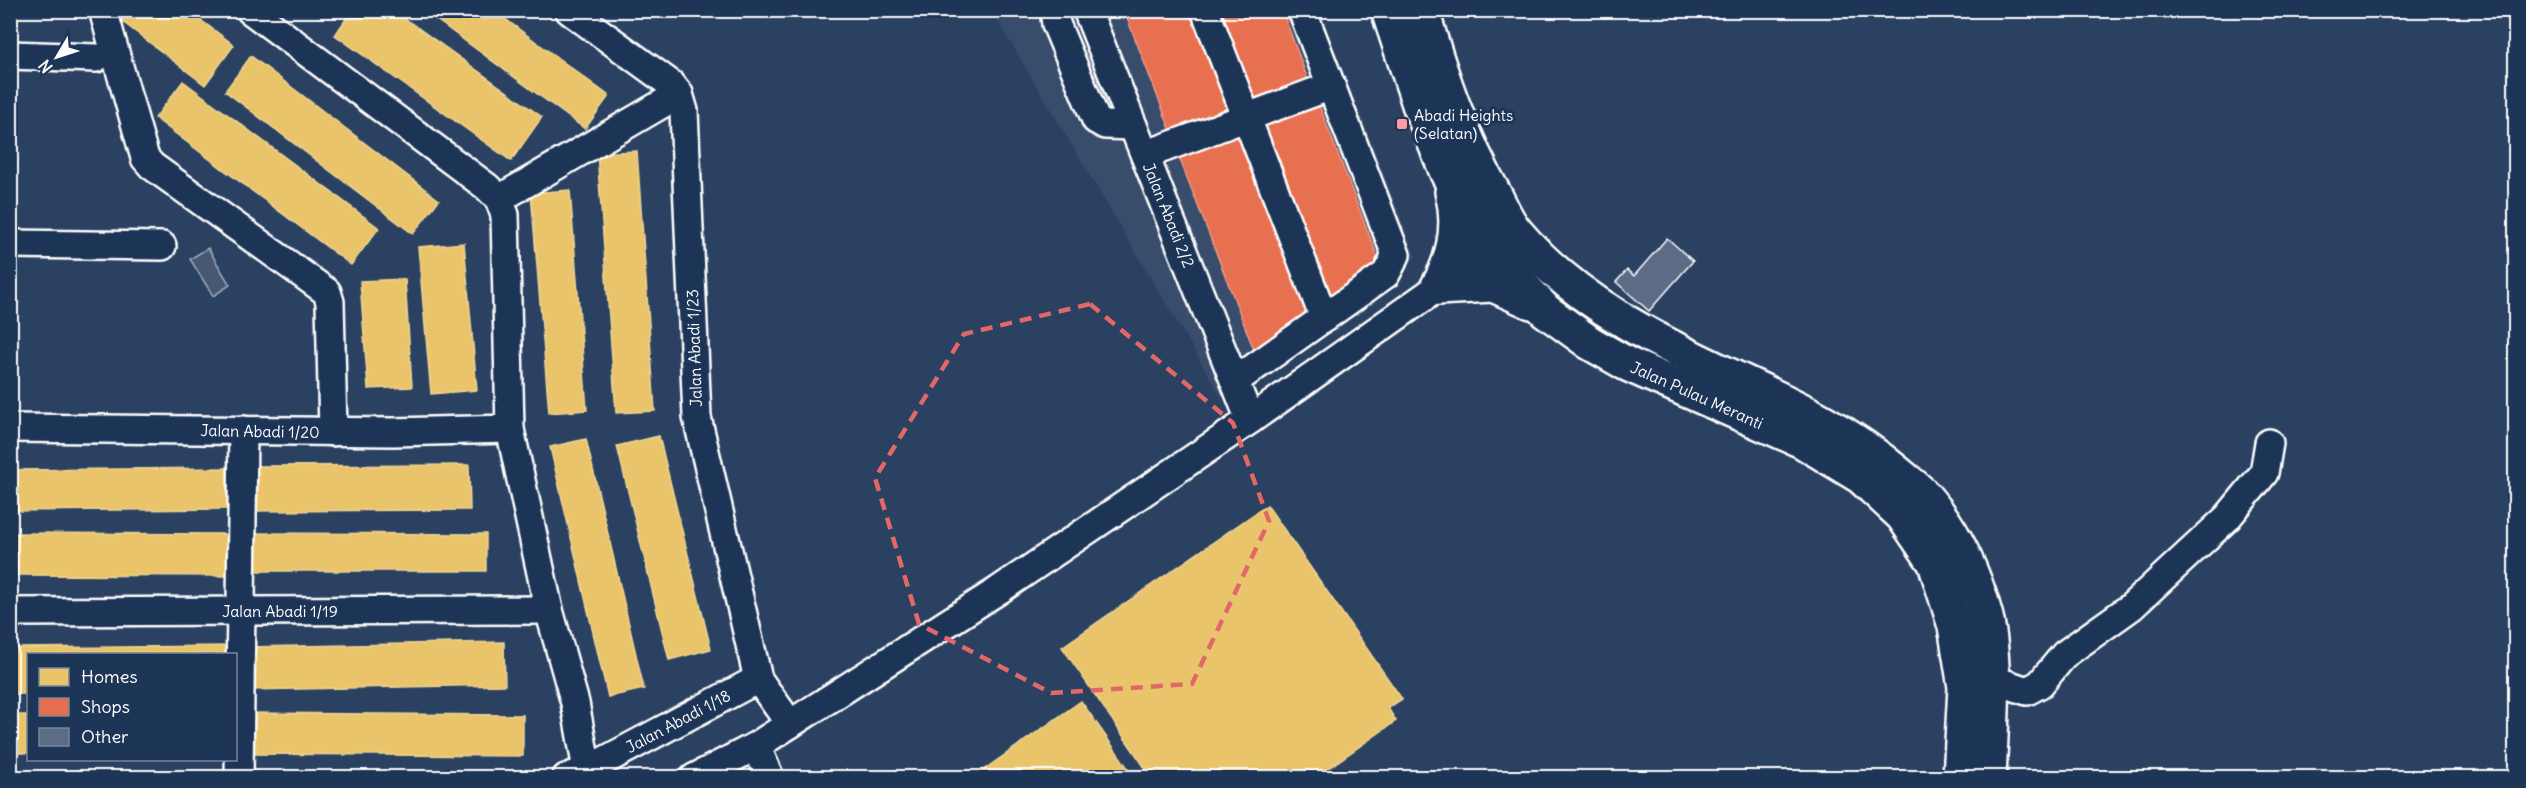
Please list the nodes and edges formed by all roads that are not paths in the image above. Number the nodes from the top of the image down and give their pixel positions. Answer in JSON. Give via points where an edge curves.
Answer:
{"nodes":[{"id":1,"x":103,"y":10,"type":"edge"},
{"id":2,"x":250,"y":10,"type":"edge"},
{"id":3,"x":569,"y":10,"type":"edge"},
{"id":4,"x":1058,"y":10,"type":"edge"},
{"id":5,"x":1087,"y":10,"type":"edge"},
{"id":6,"x":1206,"y":10,"type":"edge"},
{"id":7,"x":1302,"y":10,"type":"edge"},
{"id":8,"x":1389,"y":10,"type":"edge"},
{"id":9,"x":1422,"y":10,"type":"edge"},
{"id":10,"x":10,"y":55,"type":"edge"},
{"id":11,"x":96,"y":58,"type":"dead end"},
{"id":12,"x":1331,"y":86,"type":"junction"},
{"id":13,"x":679,"y":94,"type":"junction"},
{"id":14,"x":1246,"y":117,"type":"junction"},
{"id":15,"x":1133,"y":126,"type":"junction"},
{"id":16,"x":1145,"y":155,"type":"junction"},
{"id":17,"x":1447,"y":173,"type":"junction"},
{"id":18,"x":499,"y":199,"type":"junction"},
{"id":19,"x":1503,"y":241,"type":"junction"},
{"id":20,"x":10,"y":243,"type":"edge"},
{"id":21,"x":162,"y":246,"type":"dead end"},
{"id":22,"x":1437,"y":288,"type":"junction"},
{"id":23,"x":1546,"y":312,"type":"junction"},
{"id":24,"x":1324,"y":318,"type":"junction"},
{"id":25,"x":1235,"y":381,"type":"junction"},
{"id":26,"x":1250,"y":420,"type":"junction"},
{"id":27,"x":10,"y":428,"type":"edge"},
{"id":28,"x":510,"y":429,"type":"junction"},
{"id":29,"x":243,"y":430,"type":"junction"},
{"id":30,"x":333,"y":432,"type":"junction"},
{"id":31,"x":2269,"y":443,"type":"dead end"},
{"id":32,"x":549,"y":610,"type":"junction"},
{"id":33,"x":241,"y":611,"type":"junction"},
{"id":34,"x":10,"y":612,"type":"edge"},
{"id":35,"x":758,"y":679,"type":"junction"},
{"id":36,"x":1992,"y":679,"type":"junction"},
{"id":37,"x":790,"y":724,"type":"junction"},
{"id":38,"x":756,"y":746,"type":"junction"},
{"id":39,"x":576,"y":774,"type":"edge"},
{"id":40,"x":239,"y":777,"type":"edge"},
{"id":41,"x":694,"y":777,"type":"edge"},
{"id":42,"x":770,"y":777,"type":"edge"},
{"id":43,"x":1960,"y":777,"type":"edge"},
{"id":44,"x":1989,"y":777,"type":"edge"}],
"edges":[{"from":1,"to":30,"type":"street","via":[[145,158],[327,292]]},
{"from":2,"to":18,"type":"street"},
{"from":3,"to":13,"type":"street"},
{"from":4,"to":15,"type":"street","via":[[1056,24],[1096,120],[1105,125]]},
{"from":5,"to":15,"type":"street","name":"Jalan Abadi 2/2"},
{"from":6,"to":14,"type":"street"},
{"from":7,"to":12,"type":"street"},
{"from":8,"to":17,"type":"main road","name":"Jalan Pulau Meranti","via":[[1419,104]]},
{"from":9,"to":19,"type":"main road","name":"Jalan Pulau Meranti","via":[[1446,90]]},
{"from":10,"to":11,"type":"street"},
{"from":12,"to":14,"type":"street"},
{"from":12,"to":24,"type":"street","via":[[1396,255],[1386,274]]},
{"from":13,"to":18,"type":"street"},
{"from":13,"to":35,"type":"street","name":"Jalan Abadi 1/23","via":[[684,111],[697,417]]},
{"from":14,"to":16,"type":"street"},
{"from":14,"to":24,"type":"street"},
{"from":15,"to":16,"type":"street","name":"Jalan Abadi 2/2"},
{"from":16,"to":25,"type":"street","name":"Jalan Abadi 2/2"},
{"from":17,"to":19,"type":"main road","name":"Jalan Pulau Meranti"},
{"from":17,"to":22,"type":"main road","via":[[1457,222],[1453,255]]},
{"from":18,"to":28,"type":"street","via":[[505,215]]},
{"from":19,"to":22,"type":"street"},
{"from":19,"to":23,"type":"main road","name":"Jalan Pulau Meranti"},
{"from":19,"to":36,"type":"main road","name":"Jalan Pulau Meranti","via":[[1604,309],[1730,376],[1818,417],[1875,453],[1926,497],[1962,551],[1986,618]]},
{"from":20,"to":21,"type":"street"},
{"from":22,"to":23,"type":"main road","via":[[1493,285]]},
{"from":22,"to":26,"type":"street"},
{"from":23,"to":43,"type":"main road","name":"Jalan Pulau Meranti","via":[[1626,364],[1802,441],[1862,477],[1903,516],[1935,563],[1955,626],[1965,687]]},
{"from":24,"to":25,"type":"street"},
{"from":25,"to":26,"type":"street","name":"Jalan Abadi 2/2"},
{"from":26,"to":37,"type":"street","via":[[999,590]]},
{"from":27,"to":29,"type":"street","name":"Jalan Abadi 1/20"},
{"from":28,"to":30,"type":"street","name":"Jalan Abadi 1/20"},
{"from":28,"to":32,"type":"street"},
{"from":29,"to":30,"type":"street","name":"Jalan Abadi 1/20"},
{"from":29,"to":33,"type":"street"},
{"from":31,"to":36,"type":"street","via":[[2264,472],[2227,518],[2131,607],[2065,654],[2040,684],[2027,691]]},
{"from":32,"to":33,"type":"street","name":"Jalan Abadi 1/19"},
{"from":32,"to":39,"type":"street","via":[[575,703]]},
{"from":33,"to":34,"type":"street","name":"Jalan Abadi 1/19"},
{"from":33,"to":40,"type":"street"},
{"from":35,"to":37,"type":"street","name":"Jalan Abadi 1/23"},
{"from":35,"to":39,"type":"street","name":"Jalan Abadi 1/18"},
{"from":36,"to":44,"type":"main road","name":"Jalan Pulau Meranti"},
{"from":37,"to":38,"type":"street"},
{"from":38,"to":41,"type":"street"},
{"from":38,"to":42,"type":"street"}]}
